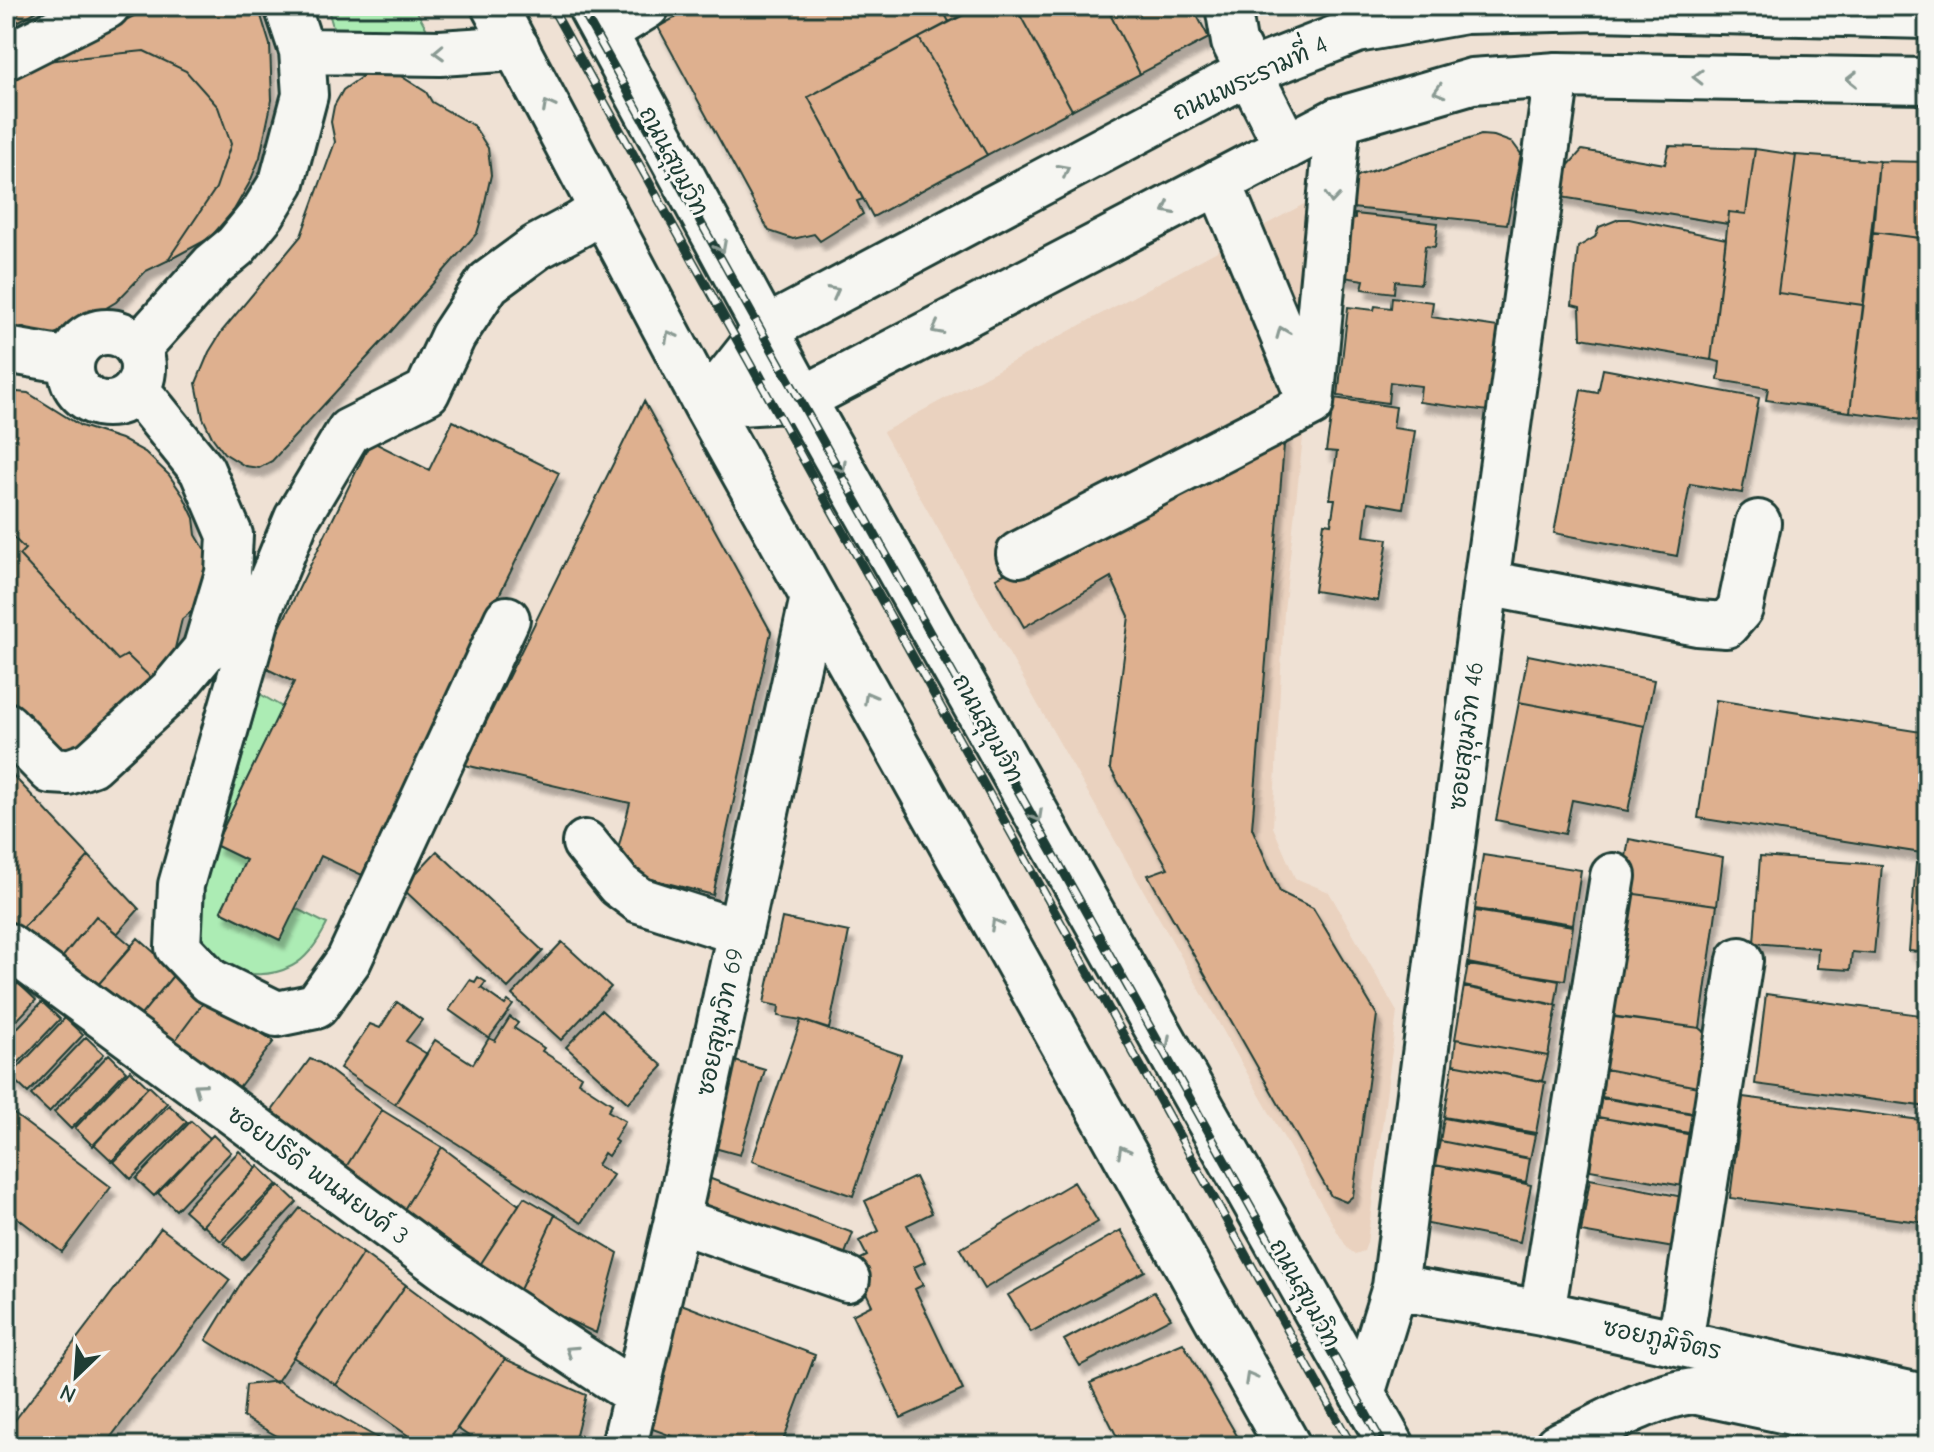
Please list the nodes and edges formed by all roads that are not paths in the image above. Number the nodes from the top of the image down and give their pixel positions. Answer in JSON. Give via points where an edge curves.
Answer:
{"nodes":[{"id":1,"x":107,"y":6,"type":"edge"},
{"id":2,"x":287,"y":6,"type":"edge"},
{"id":3,"x":494,"y":6,"type":"edge"},
{"id":4,"x":647,"y":6,"type":"edge"},
{"id":5,"x":1228,"y":6,"type":"edge"},
{"id":6,"x":1598,"y":7,"type":"edge"},
{"id":7,"x":1851,"y":10,"type":"edge"},
{"id":8,"x":1928,"y":16,"type":"edge"},
{"id":9,"x":598,"y":19,"type":"edge"},
{"id":10,"x":517,"y":48,"type":"junction"},
{"id":11,"x":302,"y":51,"type":"junction"},
{"id":12,"x":6,"y":57,"type":"edge"},
{"id":13,"x":1249,"y":72,"type":"junction"},
{"id":14,"x":1557,"y":75,"type":"junction"},
{"id":15,"x":1928,"y":81,"type":"edge"},
{"id":16,"x":1338,"y":120,"type":"junction"},
{"id":17,"x":1287,"y":147,"type":"junction"},
{"id":18,"x":1219,"y":182,"type":"junction"},
{"id":19,"x":603,"y":209,"type":"junction"},
{"id":20,"x":766,"y":329,"type":"junction"},
{"id":21,"x":138,"y":348,"type":"junction"},
{"id":22,"x":6,"y":350,"type":"edge"},
{"id":23,"x":71,"y":361,"type":"junction"},
{"id":24,"x":130,"y":397,"type":"junction"},
{"id":25,"x":803,"y":399,"type":"junction"},
{"id":26,"x":1311,"y":404,"type":"junction"},
{"id":27,"x":706,"y":405,"type":"junction"},
{"id":28,"x":1758,"y":523,"type":"dead end"},
{"id":29,"x":1019,"y":554,"type":"dead end"},
{"id":30,"x":1486,"y":583,"type":"junction"},
{"id":31,"x":813,"y":597,"type":"junction"},
{"id":32,"x":507,"y":619,"type":"dead end"},
{"id":33,"x":6,"y":725,"type":"edge"},
{"id":34,"x":585,"y":843,"type":"dead end"},
{"id":35,"x":1613,"y":876,"type":"dead end"},
{"id":36,"x":739,"y":932,"type":"junction"},
{"id":37,"x":6,"y":945,"type":"edge"},
{"id":38,"x":1740,"y":960,"type":"dead end"},
{"id":39,"x":677,"y":1220,"type":"junction"},
{"id":40,"x":847,"y":1279,"type":"dead end"},
{"id":41,"x":1395,"y":1287,"type":"junction"},
{"id":42,"x":1542,"y":1313,"type":"junction"},
{"id":43,"x":1680,"y":1343,"type":"junction"},
{"id":44,"x":636,"y":1394,"type":"junction"},
{"id":45,"x":1362,"y":1394,"type":"junction"},
{"id":46,"x":1928,"y":1398,"type":"edge"},
{"id":47,"x":1928,"y":1441,"type":"edge"},
{"id":48,"x":1567,"y":1444,"type":"edge"},
{"id":49,"x":624,"y":1446,"type":"edge"},
{"id":50,"x":1288,"y":1446,"type":"edge"},
{"id":51,"x":1392,"y":1446,"type":"edge"}],
"edges":[{"from":1,"to":12,"type":"main road"},
{"from":2,"to":11,"type":"main road"},
{"from":3,"to":10,"type":"main road"},
{"from":4,"to":9,"type":"main road"},
{"from":5,"to":13,"type":"main road","via":[[1234,42]]},
{"from":6,"to":7,"type":"main road","name":"ถนนพระรามที่ 4"},
{"from":6,"to":13,"type":"main road","name":"ถนนพระรามที่ 4","via":[[1465,11],[1357,30]]},
{"from":7,"to":8,"type":"main road","name":"ถนนพระรามที่ 4"},
{"from":9,"to":20,"type":"main road","name":"ถนนสุขุมวิท","one_way":true},
{"from":10,"to":11,"type":"main road","one_way":true},
{"from":19,"to":10,"type":"main road","one_way":true},
{"from":11,"to":21,"type":"main road","via":[[305,95],[282,182],[236,246]]},
{"from":13,"to":17,"type":"main road"},
{"from":20,"to":13,"type":"main road","name":"ถนนพระรามที่ 4","one_way":true},
{"from":15,"to":14,"type":"main road","one_way":true},
{"from":14,"to":16,"type":"main road","one_way":true,"via":[[1472,81]]},
{"from":14,"to":30,"type":"main road","name":"ซอยสุขุมวิท 46"},
{"from":16,"to":17,"type":"main road"},
{"from":16,"to":26,"type":"main road","one_way":true},
{"from":17,"to":18,"type":"main road"},
{"from":18,"to":25,"type":"main road","one_way":true},
{"from":26,"to":18,"type":"main road","one_way":true},
{"from":27,"to":19,"type":"main road","one_way":true},
{"from":19,"to":32,"type":"main road","via":[[488,283],[453,336],[427,392],[349,431],[297,518],[260,608],[181,885],[178,947],[210,981],[277,1014],[316,1006],[349,960]]},
{"from":20,"to":25,"type":"main road","name":"ถนนสุขุมวิท"},
{"from":20,"to":27,"type":"main road"},
{"from":21,"to":23,"type":"main road","via":[[129,338],[102,332],[87,337]]},
{"from":21,"to":24,"type":"main road","via":[[144,373]]},
{"from":22,"to":23,"type":"main road"},
{"from":23,"to":24,"type":"main road","via":[[78,390],[89,400],[103,405]]},
{"from":24,"to":33,"type":"main road","via":[[147,402],[202,470],[230,535],[228,573],[205,650],[171,691],[91,764],[51,771]]},
{"from":25,"to":27,"type":"main road"},
{"from":25,"to":45,"type":"main road","name":"ถนนสุขุมวิท","one_way":true},
{"from":26,"to":29,"type":"main road"},
{"from":27,"to":31,"type":"main road"},
{"from":28,"to":30,"type":"main road","via":[[1740,609],[1726,625]]},
{"from":30,"to":41,"type":"main road","name":"ซอยสุขุมวิท 46"},
{"from":31,"to":36,"type":"main road","name":"ซอยสุขุมวิท 69"},
{"from":50,"to":31,"type":"main road","one_way":true},
{"from":34,"to":36,"type":"main road","via":[[619,885],[639,900]]},
{"from":35,"to":42,"type":"main road"},
{"from":36,"to":39,"type":"main road","name":"ซอยสุขุมวิท 69"},
{"from":44,"to":37,"type":"main road","name":"ซอยปรีดี พนมยงค์ 3","one_way":true,"via":[[453,1274]]},
{"from":38,"to":43,"type":"main road"},
{"from":39,"to":40,"type":"main road"},
{"from":39,"to":44,"type":"main road","name":"ซอยสุขุมวิท 69"},
{"from":41,"to":42,"type":"main road","name":"ซอยภูมิจิตร"},
{"from":41,"to":45,"type":"main road","name":"ซอยสุขุมวิท 46"},
{"from":42,"to":43,"type":"main road","name":"ซอยภูมิจิตร"},
{"from":43,"to":46,"type":"main road","name":"ซอยภูมิจิตร"},
{"from":44,"to":49,"type":"main road","name":"ซอยสุขุมวิท 69"},
{"from":45,"to":51,"type":"main road","name":"ถนนสุขุมวิท"},
{"from":47,"to":48,"type":"main road","via":[[1693,1391],[1640,1405]]}]}
